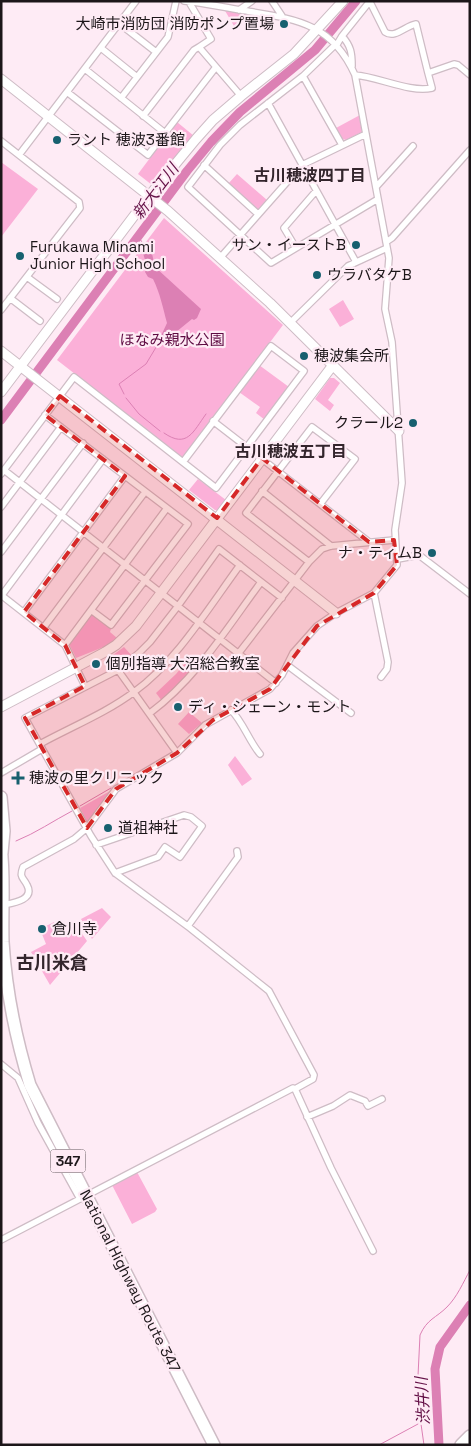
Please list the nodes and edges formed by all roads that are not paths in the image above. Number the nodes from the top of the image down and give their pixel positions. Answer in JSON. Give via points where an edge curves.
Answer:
{"nodes":[{"id":1,"x":136,"y":1,"type":"edge"},
{"id":2,"x":176,"y":1,"type":"edge"},
{"id":3,"x":184,"y":1,"type":"edge"},
{"id":4,"x":230,"y":1,"type":"edge"},
{"id":5,"x":252,"y":1,"type":"edge"},
{"id":6,"x":272,"y":1,"type":"edge"},
{"id":7,"x":344,"y":1,"type":"edge"},
{"id":8,"x":189,"y":2,"type":"edge"},
{"id":9,"x":370,"y":2,"type":"edge"},
{"id":10,"x":236,"y":9,"type":"junction"},
{"id":11,"x":282,"y":16,"type":"junction"},
{"id":12,"x":120,"y":24,"type":"junction"},
{"id":13,"x":319,"y":31,"type":"junction"},
{"id":14,"x":342,"y":36,"type":"junction"},
{"id":15,"x":334,"y":44,"type":"junction"},
{"id":16,"x":199,"y":47,"type":"junction"},
{"id":17,"x":101,"y":48,"type":"junction"},
{"id":18,"x":156,"y":52,"type":"junction"},
{"id":19,"x":216,"y":67,"type":"junction"},
{"id":20,"x":352,"y":68,"type":"junction"},
{"id":21,"x":84,"y":70,"type":"junction"},
{"id":22,"x":428,"y":74,"type":"junction"},
{"id":23,"x":354,"y":75,"type":"junction"},
{"id":24,"x":470,"y":75,"type":"edge"},
{"id":25,"x":302,"y":76,"type":"junction"},
{"id":26,"x":137,"y":77,"type":"junction"},
{"id":27,"x":1,"y":80,"type":"edge"},
{"id":28,"x":67,"y":92,"type":"junction"},
{"id":29,"x":240,"y":96,"type":"junction"},
{"id":30,"x":121,"y":98,"type":"junction"},
{"id":31,"x":268,"y":103,"type":"junction"},
{"id":32,"x":49,"y":116,"type":"junction"},
{"id":33,"x":143,"y":116,"type":"junction"},
{"id":34,"x":165,"y":133,"type":"junction"},
{"id":35,"x":366,"y":134,"type":"junction"},
{"id":36,"x":1,"y":141,"type":"edge"},
{"id":37,"x":342,"y":145,"type":"junction"},
{"id":38,"x":413,"y":146,"type":"dead end"},
{"id":39,"x":470,"y":150,"type":"edge"},
{"id":40,"x":19,"y":155,"type":"junction"},
{"id":41,"x":204,"y":165,"type":"junction"},
{"id":42,"x":302,"y":165,"type":"junction"},
{"id":43,"x":376,"y":187,"type":"junction"},
{"id":44,"x":316,"y":190,"type":"junction"},
{"id":45,"x":149,"y":196,"type":"junction"},
{"id":46,"x":378,"y":199,"type":"junction"},
{"id":47,"x":258,"y":214,"type":"junction"},
{"id":48,"x":335,"y":225,"type":"junction"},
{"id":49,"x":240,"y":234,"type":"junction"},
{"id":50,"x":387,"y":245,"type":"junction"},
{"id":51,"x":296,"y":248,"type":"junction"},
{"id":52,"x":220,"y":258,"type":"junction"},
{"id":53,"x":356,"y":262,"type":"junction"},
{"id":54,"x":27,"y":277,"type":"junction"},
{"id":55,"x":10,"y":298,"type":"junction"},
{"id":56,"x":56,"y":299,"type":"dead end"},
{"id":57,"x":1,"y":310,"type":"edge"},
{"id":58,"x":40,"y":321,"type":"dead end"},
{"id":59,"x":290,"y":323,"type":"junction"},
{"id":60,"x":1,"y":351,"type":"edge"},
{"id":61,"x":333,"y":365,"type":"junction"},
{"id":62,"x":20,"y":366,"type":"junction"},
{"id":63,"x":1,"y":392,"type":"edge"},
{"id":64,"x":60,"y":396,"type":"junction"},
{"id":65,"x":46,"y":415,"type":"junction"},
{"id":66,"x":214,"y":421,"type":"junction"},
{"id":67,"x":61,"y":427,"type":"junction"},
{"id":68,"x":399,"y":432,"type":"junction"},
{"id":69,"x":82,"y":443,"type":"junction"},
{"id":70,"x":248,"y":447,"type":"junction"},
{"id":71,"x":262,"y":458,"type":"junction"},
{"id":72,"x":102,"y":459,"type":"junction"},
{"id":73,"x":183,"y":462,"type":"junction"},
{"id":74,"x":278,"y":470,"type":"junction"},
{"id":75,"x":3,"y":472,"type":"edge"},
{"id":76,"x":124,"y":476,"type":"junction"},
{"id":77,"x":20,"y":482,"type":"junction"},
{"id":78,"x":262,"y":491,"type":"junction"},
{"id":79,"x":145,"y":492,"type":"junction"},
{"id":80,"x":41,"y":499,"type":"junction"},
{"id":81,"x":321,"y":504,"type":"junction"},
{"id":82,"x":1,"y":507,"type":"edge"},
{"id":83,"x":167,"y":508,"type":"junction"},
{"id":84,"x":61,"y":515,"type":"junction"},
{"id":85,"x":217,"y":518,"type":"junction"},
{"id":86,"x":83,"y":532,"type":"junction"},
{"id":87,"x":394,"y":540,"type":"junction"},
{"id":88,"x":368,"y":542,"type":"junction"},
{"id":89,"x":331,"y":546,"type":"junction"},
{"id":90,"x":103,"y":548,"type":"junction"},
{"id":91,"x":1,"y":552,"type":"edge"},
{"id":92,"x":398,"y":559,"type":"junction"},
{"id":93,"x":309,"y":562,"type":"junction"},
{"id":94,"x":125,"y":565,"type":"junction"},
{"id":95,"x":240,"y":565,"type":"junction"},
{"id":96,"x":296,"y":580,"type":"junction"},
{"id":97,"x":145,"y":581,"type":"junction"},
{"id":98,"x":261,"y":582,"type":"junction"},
{"id":99,"x":161,"y":593,"type":"junction"},
{"id":100,"x":374,"y":593,"type":"junction"},
{"id":101,"x":470,"y":594,"type":"edge"},
{"id":102,"x":2,"y":595,"type":"edge"},
{"id":103,"x":282,"y":598,"type":"junction"},
{"id":104,"x":178,"y":606,"type":"junction"},
{"id":105,"x":91,"y":610,"type":"junction"},
{"id":106,"x":24,"y":612,"type":"junction"},
{"id":107,"x":336,"y":612,"type":"junction"},
{"id":108,"x":198,"y":622,"type":"junction"},
{"id":109,"x":44,"y":628,"type":"junction"},
{"id":110,"x":219,"y":639,"type":"junction"},
{"id":111,"x":65,"y":645,"type":"junction"},
{"id":112,"x":238,"y":654,"type":"junction"},
{"id":113,"x":287,"y":665,"type":"junction"},
{"id":114,"x":76,"y":668,"type":"junction"},
{"id":115,"x":118,"y":670,"type":"junction"},
{"id":116,"x":381,"y":677,"type":"dead end"},
{"id":117,"x":276,"y":684,"type":"junction"},
{"id":118,"x":85,"y":686,"type":"junction"},
{"id":119,"x":134,"y":693,"type":"junction"},
{"id":120,"x":1,"y":707,"type":"edge"},
{"id":121,"x":231,"y":710,"type":"junction"},
{"id":122,"x":352,"y":713,"type":"dead end"},
{"id":123,"x":150,"y":714,"type":"junction"},
{"id":124,"x":41,"y":746,"type":"junction"},
{"id":125,"x":177,"y":753,"type":"junction"},
{"id":126,"x":260,"y":754,"type":"dead end"},
{"id":127,"x":1,"y":773,"type":"edge"},
{"id":128,"x":1,"y":797,"type":"edge"},
{"id":129,"x":87,"y":828,"type":"junction"},
{"id":130,"x":96,"y":845,"type":"junction"},
{"id":131,"x":2,"y":850,"type":"edge"},
{"id":132,"x":237,"y":852,"type":"dead end"},
{"id":133,"x":114,"y":873,"type":"junction"},
{"id":134,"x":2,"y":906,"type":"edge"},
{"id":135,"x":188,"y":926,"type":"junction"},
{"id":136,"x":1,"y":1064,"type":"edge"},
{"id":137,"x":295,"y":1089,"type":"junction"},
{"id":138,"x":382,"y":1099,"type":"dead end"},
{"id":139,"x":307,"y":1117,"type":"junction"},
{"id":140,"x":83,"y":1198,"type":"junction"},
{"id":141,"x":1,"y":1240,"type":"edge"},
{"id":142,"x":373,"y":1251,"type":"dead end"},
{"id":143,"x":214,"y":1445,"type":"edge"}],
"edges":[{"from":1,"to":12,"type":"street"},
{"from":2,"to":18,"type":"street","via":[[168,37]]},
{"from":3,"to":8,"type":"street"},
{"from":4,"to":10,"type":"street"},
{"from":5,"to":10,"type":"street"},
{"from":6,"to":11,"type":"street"},
{"from":7,"to":13,"type":"street"},
{"from":8,"to":10,"type":"street"},
{"from":8,"to":16,"type":"street","via":[[211,40]]},
{"from":9,"to":14,"type":"street"},
{"from":9,"to":22,"type":"street","via":[[389,34],[416,24]]},
{"from":10,"to":11,"type":"street"},
{"from":11,"to":13,"type":"street","via":[[304,22]]},
{"from":12,"to":17,"type":"street"},
{"from":12,"to":18,"type":"street"},
{"from":13,"to":15,"type":"street"},
{"from":13,"to":29,"type":"street"},
{"from":14,"to":15,"type":"street"},
{"from":14,"to":20,"type":"street","via":[[352,53]]},
{"from":15,"to":20,"type":"street"},
{"from":15,"to":25,"type":"street"},
{"from":16,"to":19,"type":"street"},
{"from":16,"to":33,"type":"street"},
{"from":17,"to":21,"type":"street"},
{"from":17,"to":26,"type":"street"},
{"from":18,"to":26,"type":"street"},
{"from":19,"to":29,"type":"street"},
{"from":19,"to":34,"type":"street"},
{"from":20,"to":23,"type":"street"},
{"from":21,"to":28,"type":"street"},
{"from":21,"to":30,"type":"street"},
{"from":22,"to":23,"type":"street","via":[[432,88],[424,90]]},
{"from":22,"to":24,"type":"street","via":[[458,64]]},
{"from":23,"to":35,"type":"street"},
{"from":25,"to":31,"type":"street"},
{"from":25,"to":37,"type":"street"},
{"from":26,"to":30,"type":"street"},
{"from":27,"to":32,"type":"street"},
{"from":28,"to":32,"type":"street"},
{"from":28,"to":34,"type":"street","via":[[148,155]]},
{"from":29,"to":45,"type":"street","via":[[213,120]]},
{"from":30,"to":33,"type":"street"},
{"from":31,"to":41,"type":"street","via":[[240,125]]},
{"from":31,"to":42,"type":"street"},
{"from":32,"to":40,"type":"street"},
{"from":32,"to":45,"type":"street"},
{"from":33,"to":34,"type":"street"},
{"from":35,"to":37,"type":"street"},
{"from":35,"to":43,"type":"street"},
{"from":36,"to":40,"type":"street"},
{"from":37,"to":42,"type":"street"},
{"from":38,"to":43,"type":"street"},
{"from":39,"to":50,"type":"street"},
{"from":40,"to":54,"type":"street","via":[[81,205]]},
{"from":41,"to":47,"type":"street"},
{"from":41,"to":49,"type":"street","via":[[188,187]]},
{"from":42,"to":44,"type":"street"},
{"from":42,"to":47,"type":"street"},
{"from":43,"to":46,"type":"street"},
{"from":44,"to":48,"type":"street"},
{"from":44,"to":51,"type":"street","via":[[284,228]]},
{"from":45,"to":52,"type":"street"},
{"from":45,"to":62,"type":"street"},
{"from":46,"to":48,"type":"street"},
{"from":46,"to":50,"type":"street"},
{"from":47,"to":49,"type":"street"},
{"from":48,"to":51,"type":"street"},
{"from":48,"to":53,"type":"street"},
{"from":49,"to":51,"type":"street","via":[[271,263]]},
{"from":49,"to":52,"type":"street"},
{"from":50,"to":53,"type":"street"},
{"from":50,"to":68,"type":"street","via":[[385,309],[392,342]]},
{"from":52,"to":59,"type":"street"},
{"from":53,"to":59,"type":"street"},
{"from":54,"to":55,"type":"street"},
{"from":54,"to":56,"type":"street"},
{"from":55,"to":57,"type":"street"},
{"from":55,"to":58,"type":"street"},
{"from":59,"to":61,"type":"street"},
{"from":60,"to":62,"type":"street"},
{"from":61,"to":68,"type":"street"},
{"from":61,"to":71,"type":"street"},
{"from":62,"to":63,"type":"street"},
{"from":62,"to":64,"type":"street"},
{"from":64,"to":65,"type":"street"},
{"from":64,"to":73,"type":"street","via":[[74,377]]},
{"from":64,"to":85,"type":"street"},
{"from":65,"to":67,"type":"street"},
{"from":65,"to":75,"type":"street"},
{"from":66,"to":70,"type":"street"},
{"from":66,"to":70,"type":"street","via":[[271,346],[304,372]]},
{"from":66,"to":73,"type":"street"},
{"from":67,"to":69,"type":"street"},
{"from":67,"to":77,"type":"street"},
{"from":68,"to":87,"type":"street","via":[[402,483]]},
{"from":69,"to":72,"type":"street"},
{"from":69,"to":80,"type":"street"},
{"from":70,"to":71,"type":"street"},
{"from":70,"to":73,"type":"street","via":[[216,488]]},
{"from":71,"to":74,"type":"street"},
{"from":71,"to":85,"type":"street"},
{"from":72,"to":76,"type":"street"},
{"from":72,"to":84,"type":"street"},
{"from":74,"to":78,"type":"street"},
{"from":74,"to":81,"type":"street"},
{"from":74,"to":81,"type":"street","via":[[312,426],[355,459]]},
{"from":75,"to":77,"type":"street"},
{"from":76,"to":79,"type":"street"},
{"from":76,"to":86,"type":"street"},
{"from":77,"to":80,"type":"street"},
{"from":77,"to":82,"type":"street"},
{"from":78,"to":89,"type":"street"},
{"from":78,"to":93,"type":"street","via":[[246,513]]},
{"from":79,"to":83,"type":"street"},
{"from":79,"to":90,"type":"street"},
{"from":80,"to":84,"type":"street"},
{"from":80,"to":91,"type":"street"},
{"from":81,"to":88,"type":"street"},
{"from":83,"to":94,"type":"street"},
{"from":83,"to":97,"type":"street","via":[[188,524]]},
{"from":84,"to":86,"type":"street"},
{"from":84,"to":102,"type":"street"},
{"from":85,"to":96,"type":"street"},
{"from":85,"to":99,"type":"street"},
{"from":86,"to":90,"type":"street"},
{"from":86,"to":106,"type":"street"},
{"from":87,"to":88,"type":"street"},
{"from":87,"to":92,"type":"street"},
{"from":88,"to":89,"type":"street"},
{"from":89,"to":93,"type":"street","via":[[322,549]]},
{"from":90,"to":94,"type":"street"},
{"from":90,"to":109,"type":"street"},
{"from":92,"to":100,"type":"street","via":[[395,569]]},
{"from":92,"to":101,"type":"street","via":[[419,555]]},
{"from":93,"to":96,"type":"street"},
{"from":94,"to":97,"type":"street"},
{"from":94,"to":105,"type":"street"},
{"from":95,"to":98,"type":"street"},
{"from":95,"to":104,"type":"street","via":[[219,549]]},
{"from":95,"to":108,"type":"street"},
{"from":96,"to":103,"type":"street"},
{"from":96,"to":107,"type":"street"},
{"from":97,"to":99,"type":"street"},
{"from":97,"to":105,"type":"street","via":[[111,625]]},
{"from":98,"to":103,"type":"street"},
{"from":98,"to":110,"type":"street"},
{"from":99,"to":104,"type":"street"},
{"from":99,"to":114,"type":"street","via":[[126,636]]},
{"from":100,"to":107,"type":"street"},
{"from":100,"to":116,"type":"street","via":[[388,665]]},
{"from":102,"to":106,"type":"street"},
{"from":103,"to":112,"type":"street"},
{"from":104,"to":108,"type":"street"},
{"from":104,"to":115,"type":"street","via":[[150,642]]},
{"from":105,"to":111,"type":"street"},
{"from":106,"to":109,"type":"street"},
{"from":107,"to":113,"type":"street","via":[[307,636]]},
{"from":108,"to":110,"type":"street"},
{"from":108,"to":119,"type":"street","via":[[167,663]]},
{"from":109,"to":111,"type":"street"},
{"from":110,"to":112,"type":"street"},
{"from":110,"to":123,"type":"street","via":[[176,692]]},
{"from":111,"to":114,"type":"street"},
{"from":112,"to":117,"type":"street"},
{"from":113,"to":117,"type":"street"},
{"from":113,"to":122,"type":"street"},
{"from":114,"to":118,"type":"street"},
{"from":114,"to":120,"type":"street"},
{"from":115,"to":118,"type":"street"},
{"from":115,"to":119,"type":"street"},
{"from":117,"to":121,"type":"street"},
{"from":118,"to":124,"type":"street","via":[[25,718]]},
{"from":119,"to":123,"type":"street"},
{"from":119,"to":124,"type":"street"},
{"from":121,"to":125,"type":"street","via":[[205,725]]},
{"from":121,"to":126,"type":"street"},
{"from":123,"to":125,"type":"street"},
{"from":124,"to":127,"type":"street"},
{"from":124,"to":129,"type":"street"},
{"from":125,"to":129,"type":"street","via":[[116,790]]},
{"from":128,"to":131,"type":"highway","name":"National Highway Route 347","number":"347"},
{"from":129,"to":130,"type":"street"},
{"from":129,"to":134,"type":"street","via":[[74,839],[23,867],[21,873],[27,885],[26,898]]},
{"from":130,"to":133,"type":"street"},
{"from":130,"to":133,"type":"street","via":[[184,816],[192,817],[202,826],[180,857],[165,847],[158,857]]},
{"from":131,"to":134,"type":"highway","name":"National Highway Route 347","number":"347"},
{"from":132,"to":135,"type":"street","via":[[238,857]]},
{"from":133,"to":135,"type":"street"},
{"from":134,"to":140,"type":"highway","name":"National Highway Route 347","number":"347","via":[[3,943],[18,1043],[30,1085]]},
{"from":135,"to":137,"type":"street","via":[[269,991],[314,1075],[313,1079]]},
{"from":136,"to":140,"type":"street","via":[[18,1078],[38,1123]]},
{"from":137,"to":139,"type":"street"},
{"from":137,"to":140,"type":"street"},
{"from":138,"to":139,"type":"street","via":[[368,1106],[366,1101],[350,1095]]},
{"from":139,"to":142,"type":"street"},
{"from":140,"to":141,"type":"street"},
{"from":140,"to":143,"type":"highway","name":"National Highway Route 347","number":"347"}]}
